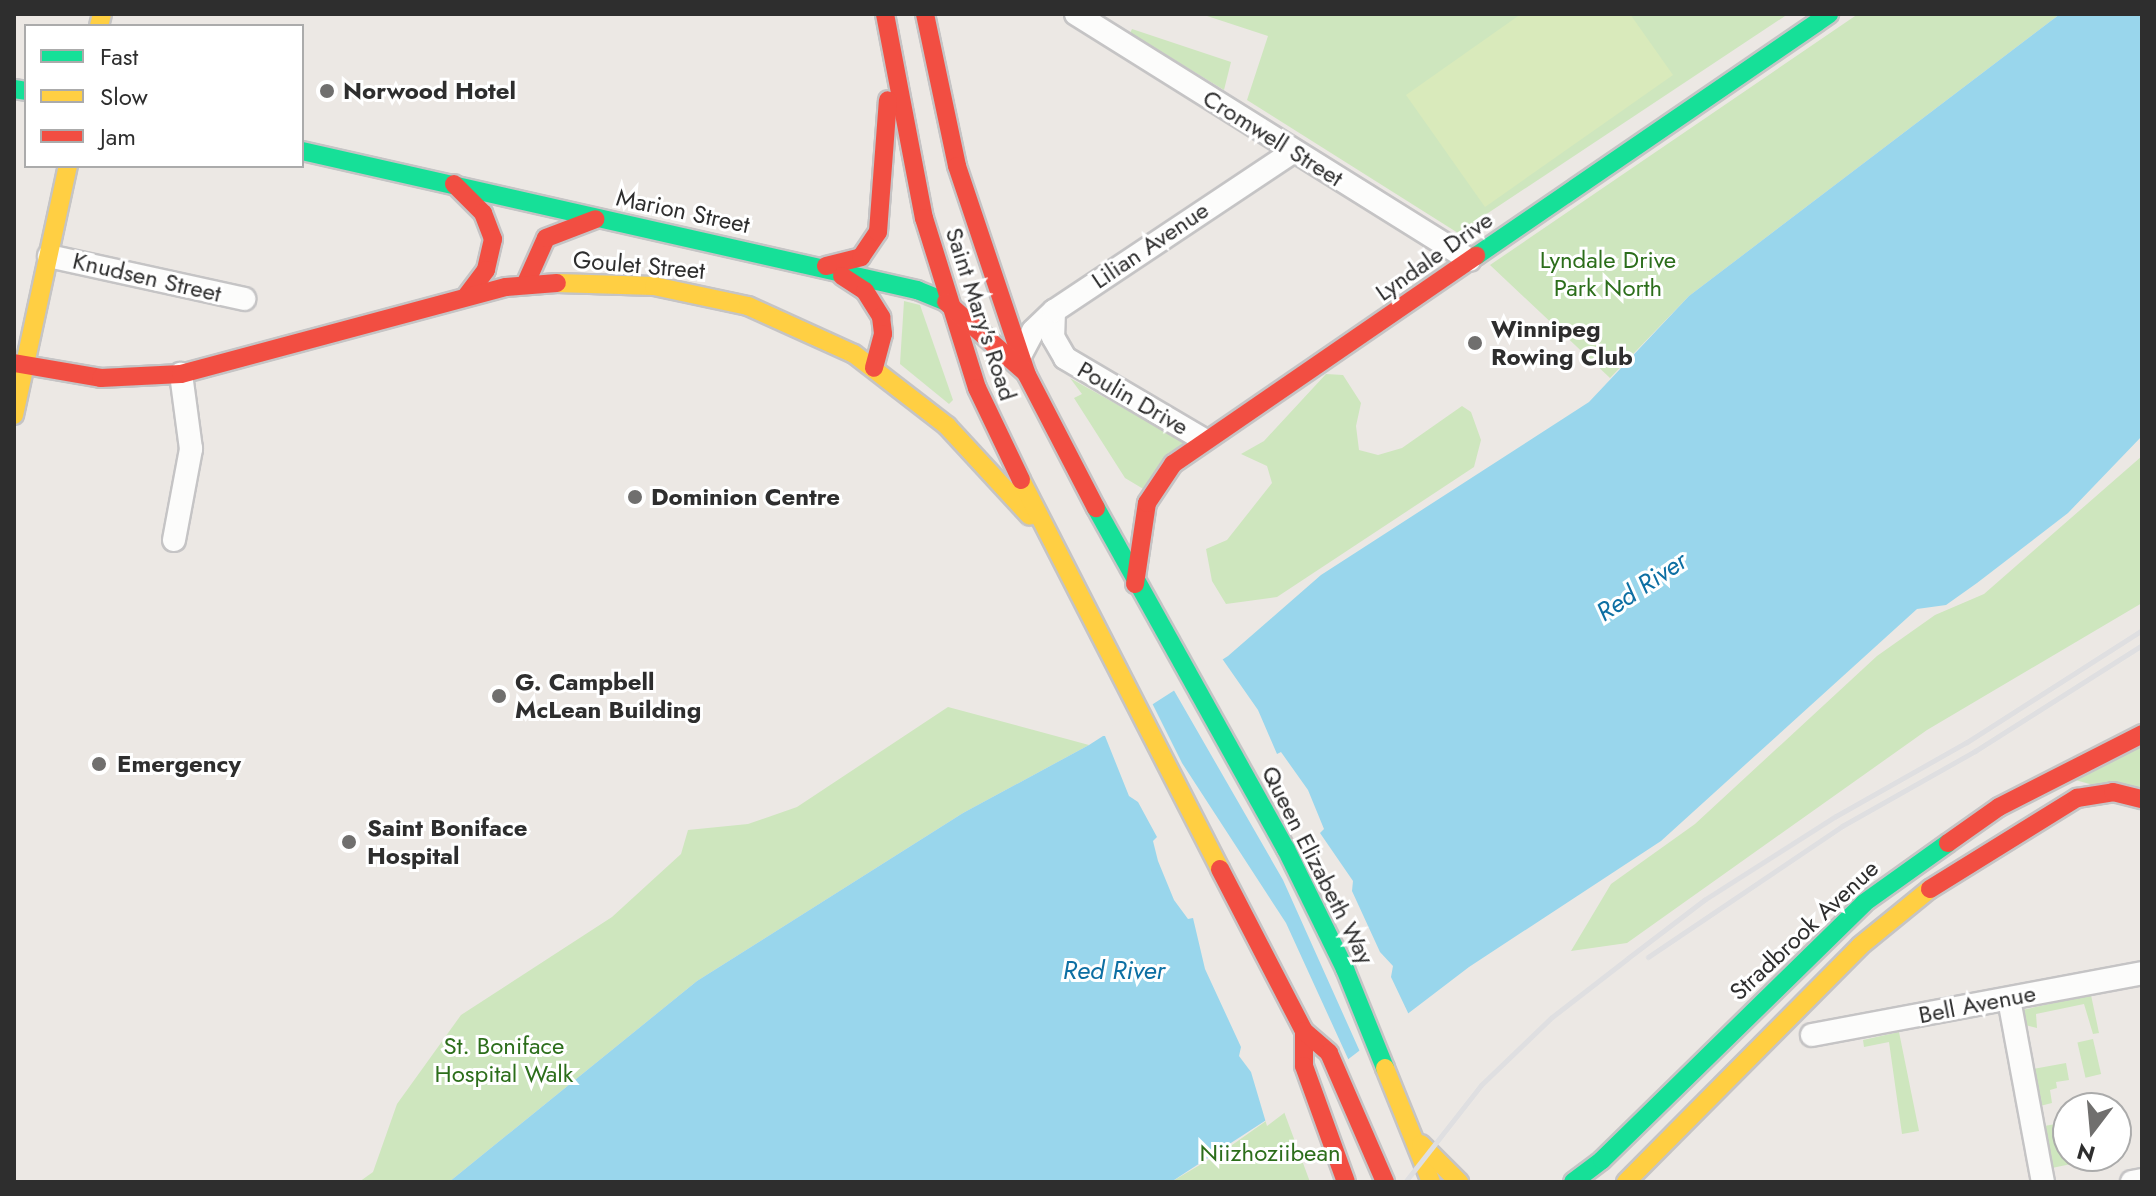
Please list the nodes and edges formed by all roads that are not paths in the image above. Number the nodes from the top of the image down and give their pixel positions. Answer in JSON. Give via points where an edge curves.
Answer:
{"nodes":[{"id":1,"x":885,"y":14,"type":"edge"},
{"id":2,"x":925,"y":14,"type":"edge"},
{"id":3,"x":1076,"y":14,"type":"edge"},
{"id":4,"x":1829,"y":14,"type":"edge"},
{"id":5,"x":894,"y":65,"type":"junction"},
{"id":6,"x":907,"y":143,"type":"junction"},
{"id":7,"x":304,"y":151,"type":"edge"},
{"id":8,"x":1294,"y":151,"type":"junction"},
{"id":9,"x":957,"y":166,"type":"junction"},
{"id":10,"x":68,"y":168,"type":"edge"},
{"id":11,"x":454,"y":184,"type":"junction"},
{"id":12,"x":601,"y":218,"type":"junction"},
{"id":13,"x":49,"y":256,"type":"junction"},
{"id":14,"x":1470,"y":260,"type":"junction"},
{"id":15,"x":826,"y":266,"type":"junction"},
{"id":16,"x":525,"y":285,"type":"junction"},
{"id":17,"x":467,"y":295,"type":"junction"},
{"id":18,"x":244,"y":299,"type":"dead end"},
{"id":19,"x":948,"y":303,"type":"junction"},
{"id":20,"x":1054,"y":311,"type":"junction"},
{"id":21,"x":1024,"y":364,"type":"junction"},
{"id":22,"x":20,"y":365,"type":"edge"},
{"id":23,"x":874,"y":368,"type":"junction"},
{"id":24,"x":181,"y":374,"type":"junction"},
{"id":25,"x":14,"y":415,"type":"edge"},
{"id":26,"x":1204,"y":440,"type":"junction"},
{"id":27,"x":1045,"y":533,"type":"junction"},
{"id":28,"x":174,"y":540,"type":"dead end"},
{"id":29,"x":1135,"y":584,"type":"junction"},
{"id":30,"x":2142,"y":734,"type":"edge"},
{"id":31,"x":2142,"y":799,"type":"edge"},
{"id":32,"x":2142,"y":973,"type":"edge"},
{"id":33,"x":2009,"y":999,"type":"junction"},
{"id":34,"x":1304,"y":1031,"type":"junction"},
{"id":35,"x":1812,"y":1035,"type":"dead end"},
{"id":36,"x":1419,"y":1141,"type":"junction"},
{"id":37,"x":2142,"y":1180,"type":"edge"},
{"id":38,"x":1346,"y":1182,"type":"edge"},
{"id":39,"x":1385,"y":1182,"type":"edge"},
{"id":40,"x":1431,"y":1182,"type":"edge"},
{"id":41,"x":1459,"y":1182,"type":"edge"},
{"id":42,"x":1573,"y":1182,"type":"edge"},
{"id":43,"x":1626,"y":1182,"type":"edge"},
{"id":44,"x":2043,"y":1182,"type":"edge"},
{"id":45,"x":2132,"y":1182,"type":"edge"}],
"edges":[{"from":1,"to":5,"type":"main road","name":"Saint Mary's Road"},
{"from":2,"to":9,"type":"main road","name":"Saint Mary's Road"},
{"from":3,"to":8,"type":"street","name":"Cromwell Street"},
{"from":4,"to":14,"type":"main road","name":"Lyndale Drive"},
{"from":5,"to":6,"type":"main road","name":"Saint Mary's Road"},
{"from":5,"to":15,"type":"main road","via":[[882,138],[878,232],[861,257]]},
{"from":6,"to":9,"type":"main road"},
{"from":6,"to":19,"type":"main road","name":"Saint Mary's Road"},
{"from":7,"to":11,"type":"main road","name":"Marion Street"},
{"from":8,"to":14,"type":"street","name":"Cromwell Street"},
{"from":8,"to":20,"type":"street","name":"Lilian Avenue"},
{"from":9,"to":21,"type":"main road","name":"Saint Mary's Road"},
{"from":10,"to":13,"type":"main road"},
{"from":11,"to":12,"type":"main road","name":"Marion Street"},
{"from":11,"to":17,"type":"main road","via":[[475,201],[493,239],[486,270]]},
{"from":12,"to":15,"type":"main road","name":"Marion Street"},
{"from":12,"to":16,"type":"main road","via":[[546,238]]},
{"from":13,"to":18,"type":"street","name":"Knudsen Street"},
{"from":13,"to":22,"type":"main road"},
{"from":14,"to":26,"type":"main road","name":"Lyndale Drive"},
{"from":15,"to":19,"type":"main road","name":"Marion Street"},
{"from":15,"to":23,"type":"main road","via":[[865,291],[877,308],[883,334]]},
{"from":16,"to":17,"type":"main road","name":"Goulet Street"},
{"from":16,"to":23,"type":"main road","name":"Goulet Street","via":[[616,282],[712,296],[807,329]]},
{"from":17,"to":24,"type":"main road","name":"Goulet Street"},
{"from":19,"to":21,"type":"main road","name":"Marion Street"},
{"from":19,"to":27,"type":"main road","name":"Saint Mary's Road","via":[[994,427]]},
{"from":20,"to":21,"type":"street","name":"Lilian Avenue","via":[[1033,331]]},
{"from":20,"to":26,"type":"street","name":"Poulin Drive","via":[[1054,342],[1070,362]]},
{"from":21,"to":29,"type":"main road","name":"Saint Mary's Road"},
{"from":22,"to":24,"type":"main road","name":"Goulet Street","via":[[101,378]]},
{"from":22,"to":25,"type":"main road"},
{"from":23,"to":27,"type":"main road","name":"Goulet Street","via":[[947,426]]},
{"from":24,"to":28,"type":"street","via":[[191,449]]},
{"from":26,"to":29,"type":"main road","name":"Lyndale Drive","via":[[1162,474],[1150,495]]},
{"from":27,"to":34,"type":"main road","name":"Saint Mary's Road"},
{"from":29,"to":36,"type":"main road","name":"Queen Elizabeth Way","via":[[1286,849]]},
{"from":30,"to":42,"type":"main road","name":"Stradbrook Avenue","via":[[1999,807],[1864,903],[1612,1151]]},
{"from":31,"to":43,"type":"main road","name":"Stradbrook Avenue","via":[[2113,792],[2077,798],[1926,892],[1860,946]]},
{"from":32,"to":33,"type":"street","name":"Bell Avenue"},
{"from":33,"to":35,"type":"street","name":"Bell Avenue"},
{"from":33,"to":44,"type":"street"},
{"from":34,"to":38,"type":"main road","via":[[1304,1066]]},
{"from":34,"to":39,"type":"main road","via":[[1329,1053]]},
{"from":36,"to":40,"type":"main road","name":"Queen Elizabeth Way"},
{"from":36,"to":41,"type":"main road"},
{"from":37,"to":45,"type":"street"}]}
